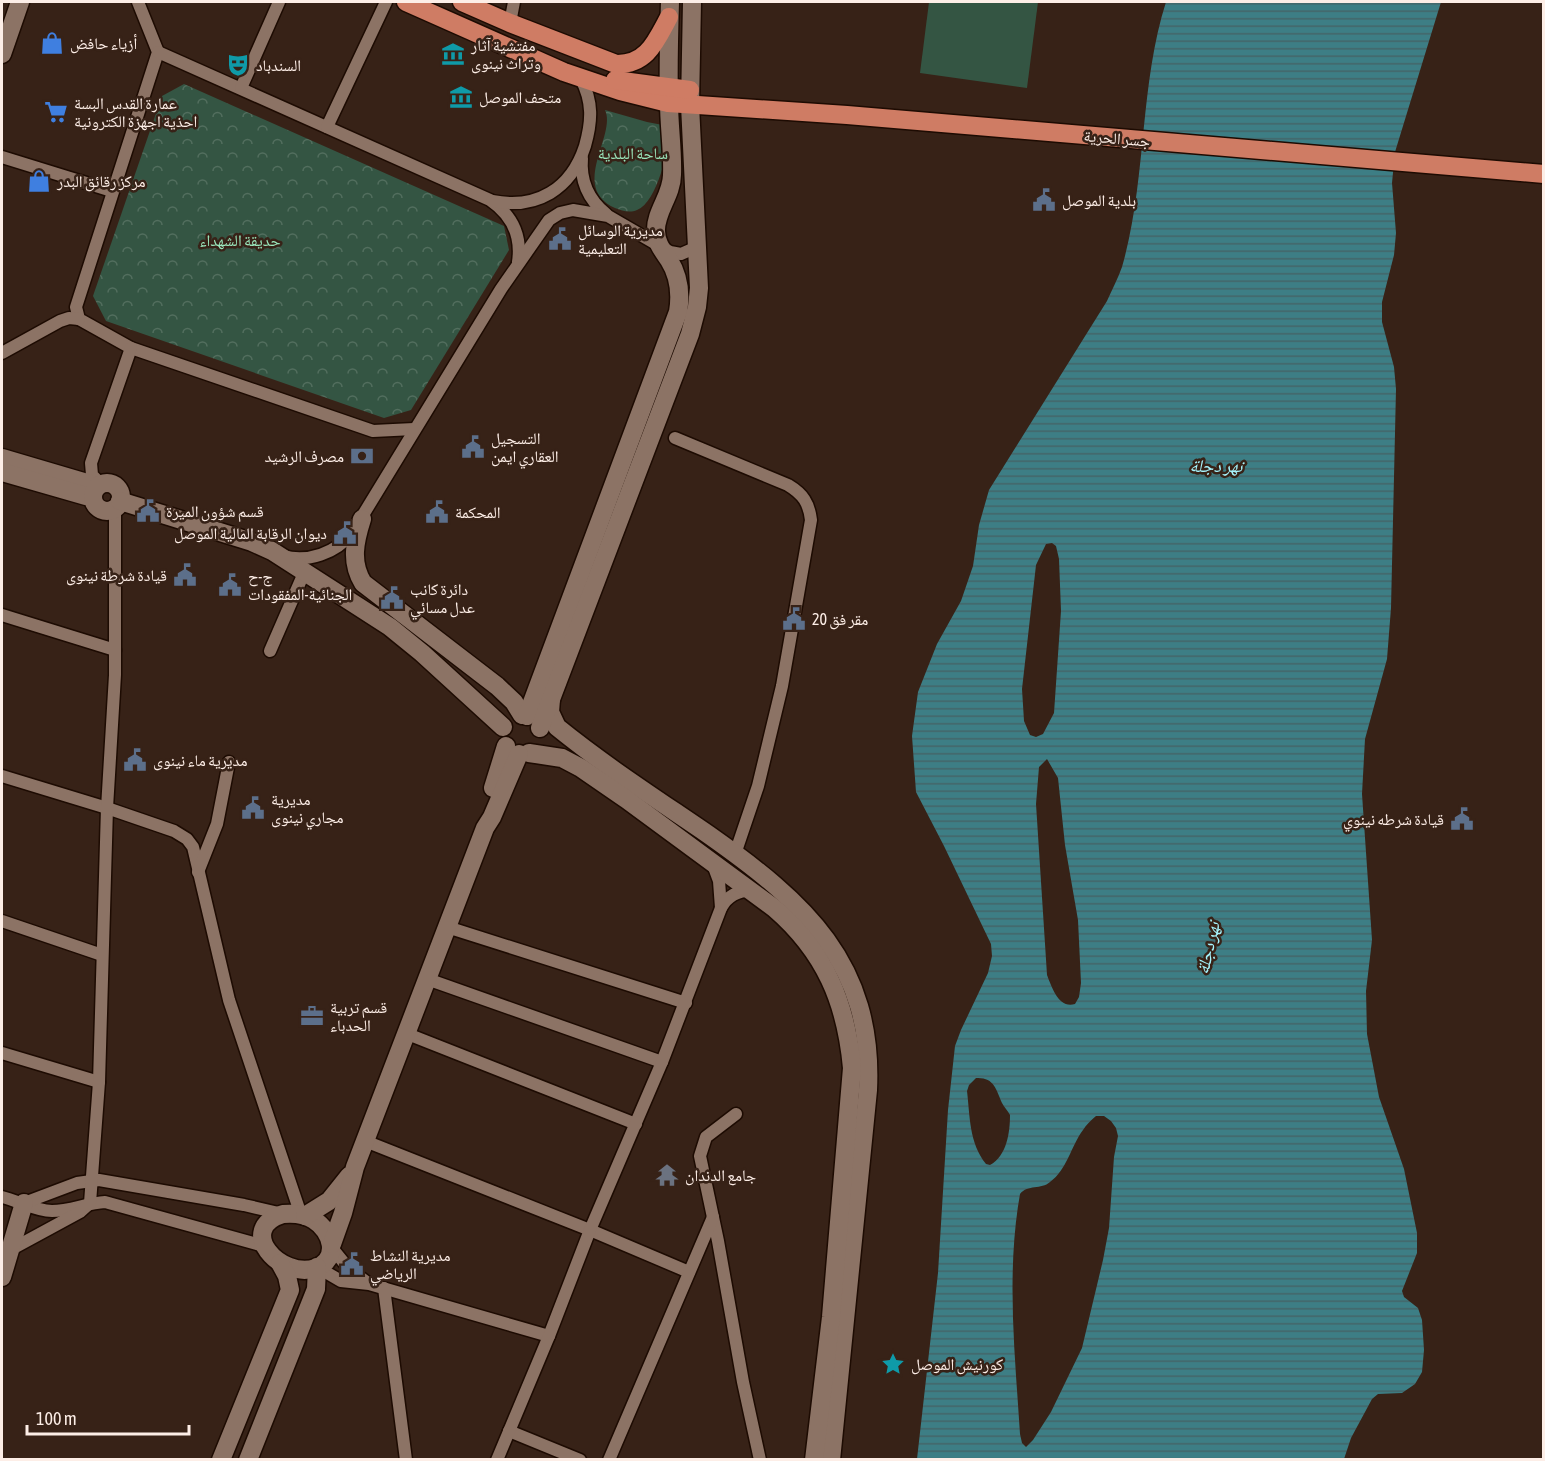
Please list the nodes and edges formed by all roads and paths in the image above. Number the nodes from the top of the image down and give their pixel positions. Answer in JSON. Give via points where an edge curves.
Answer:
{"nodes":[{"id":1,"x":20,"y":2,"type":"edge"},
{"id":2,"x":138,"y":2,"type":"edge"},
{"id":3,"x":279,"y":2,"type":"edge"},
{"id":4,"x":386,"y":2,"type":"edge"},
{"id":5,"x":406,"y":2,"type":"edge"},
{"id":6,"x":462,"y":2,"type":"edge"},
{"id":7,"x":514,"y":2,"type":"edge"},
{"id":8,"x":692,"y":2,"type":"edge"},
{"id":9,"x":670,"y":9,"type":"edge"},
{"id":10,"x":510,"y":23,"type":"junction"},
{"id":11,"x":158,"y":52,"type":"junction"},
{"id":12,"x":2,"y":54,"type":"edge"},
{"id":13,"x":588,"y":81,"type":"junction"},
{"id":14,"x":241,"y":88,"type":"junction"},
{"id":15,"x":669,"y":95,"type":"junction"},
{"id":16,"x":690,"y":97,"type":"junction"},
{"id":17,"x":327,"y":127,"type":"junction"},
{"id":18,"x":582,"y":154,"type":"junction"},
{"id":19,"x":2,"y":157,"type":"edge"},
{"id":20,"x":1544,"y":174,"type":"edge"},
{"id":21,"x":112,"y":191,"type":"junction"},
{"id":22,"x":490,"y":201,"type":"junction"},
{"id":23,"x":608,"y":216,"type":"junction"},
{"id":24,"x":660,"y":246,"type":"junction"},
{"id":25,"x":697,"y":247,"type":"junction"},
{"id":26,"x":518,"y":263,"type":"junction"},
{"id":27,"x":79,"y":319,"type":"junction"},
{"id":28,"x":131,"y":348,"type":"junction"},
{"id":29,"x":2,"y":353,"type":"edge"},
{"id":30,"x":414,"y":429,"type":"junction"},
{"id":31,"x":675,"y":438,"type":"dead end"},
{"id":32,"x":2,"y":458,"type":"edge"},
{"id":33,"x":2,"y":472,"type":"edge"},
{"id":34,"x":96,"y":489,"type":"junction"},
{"id":35,"x":118,"y":505,"type":"junction"},
{"id":36,"x":362,"y":519,"type":"junction"},
{"id":37,"x":272,"y":551,"type":"junction"},
{"id":38,"x":304,"y":573,"type":"junction"},
{"id":39,"x":2,"y":615,"type":"edge"},
{"id":40,"x":115,"y":650,"type":"junction"},
{"id":41,"x":270,"y":651,"type":"dead end"},
{"id":42,"x":551,"y":699,"type":"junction"},
{"id":43,"x":530,"y":719,"type":"junction"},
{"id":44,"x":504,"y":727,"type":"junction"},
{"id":45,"x":518,"y":751,"type":"junction"},
{"id":46,"x":229,"y":762,"type":"dead end"},
{"id":47,"x":2,"y":776,"type":"edge"},
{"id":48,"x":631,"y":791,"type":"junction"},
{"id":49,"x":107,"y":808,"type":"junction"},
{"id":50,"x":735,"y":854,"type":"junction"},
{"id":51,"x":712,"y":862,"type":"junction"},
{"id":52,"x":198,"y":872,"type":"junction"},
{"id":53,"x":750,"y":890,"type":"junction"},
{"id":54,"x":779,"y":901,"type":"junction"},
{"id":55,"x":721,"y":908,"type":"junction"},
{"id":56,"x":2,"y":921,"type":"edge"},
{"id":57,"x":447,"y":927,"type":"junction"},
{"id":58,"x":102,"y":955,"type":"junction"},
{"id":59,"x":427,"y":979,"type":"junction"},
{"id":60,"x":686,"y":1003,"type":"junction"},
{"id":61,"x":405,"y":1033,"type":"junction"},
{"id":62,"x":2,"y":1053,"type":"edge"},
{"id":63,"x":662,"y":1062,"type":"junction"},
{"id":64,"x":99,"y":1082,"type":"junction"},
{"id":65,"x":736,"y":1114,"type":"dead end"},
{"id":66,"x":636,"y":1124,"type":"junction"},
{"id":67,"x":365,"y":1141,"type":"junction"},
{"id":68,"x":355,"y":1167,"type":"junction"},
{"id":69,"x":91,"y":1180,"type":"junction"},
{"id":70,"x":2,"y":1197,"type":"edge"},
{"id":71,"x":24,"y":1203,"type":"junction"},
{"id":72,"x":90,"y":1203,"type":"junction"},
{"id":73,"x":296,"y":1215,"type":"junction"},
{"id":74,"x":713,"y":1217,"type":"junction"},
{"id":75,"x":590,"y":1230,"type":"junction"},
{"id":76,"x":264,"y":1246,"type":"junction"},
{"id":77,"x":332,"y":1246,"type":"junction"},
{"id":78,"x":10,"y":1250,"type":"junction"},
{"id":79,"x":280,"y":1263,"type":"junction"},
{"id":80,"x":317,"y":1267,"type":"junction"},
{"id":81,"x":689,"y":1272,"type":"junction"},
{"id":82,"x":2,"y":1277,"type":"edge"},
{"id":83,"x":369,"y":1284,"type":"junction"},
{"id":84,"x":384,"y":1288,"type":"junction"},
{"id":85,"x":549,"y":1336,"type":"junction"},
{"id":86,"x":509,"y":1431,"type":"junction"},
{"id":87,"x":221,"y":1460,"type":"edge"},
{"id":88,"x":248,"y":1460,"type":"edge"},
{"id":89,"x":406,"y":1460,"type":"edge"},
{"id":90,"x":497,"y":1460,"type":"edge"},
{"id":91,"x":580,"y":1460,"type":"edge"},
{"id":92,"x":609,"y":1460,"type":"edge"},
{"id":93,"x":760,"y":1460,"type":"edge"},
{"id":94,"x":814,"y":1460,"type":"edge"},
{"id":95,"x":831,"y":1460,"type":"edge"}],
"edges":[{"from":1,"to":12,"type":"street"},
{"from":2,"to":11,"type":"street"},
{"from":3,"to":14,"type":"street"},
{"from":4,"to":17,"type":"street"},
{"from":5,"to":13,"type":"main road"},
{"from":6,"to":10,"type":"main road"},
{"from":7,"to":10,"type":"street"},
{"from":8,"to":16,"type":"street"},
{"from":9,"to":10,"type":"main road","via":[[650,51],[624,64],[609,63]]},
{"from":9,"to":15,"type":"street"},
{"from":11,"to":14,"type":"street"},
{"from":11,"to":21,"type":"street"},
{"from":13,"to":15,"type":"main road","name":"جسر الحرية","via":[[610,80]]},
{"from":13,"to":18,"type":"street","via":[[591,111]]},
{"from":14,"to":17,"type":"street"},
{"from":15,"to":16,"type":"main road","name":"جسر الحرية"},
{"from":15,"to":24,"type":"street","via":[[672,174],[656,227]]},
{"from":16,"to":20,"type":"main road","name":"جسر الحرية","via":[[847,115]]},
{"from":16,"to":25,"type":"street"},
{"from":17,"to":22,"type":"street"},
{"from":18,"to":22,"type":"street","via":[[568,179],[545,196],[518,204]]},
{"from":18,"to":23,"type":"street","via":[[586,189]]},
{"from":19,"to":21,"type":"street"},
{"from":21,"to":27,"type":"street","via":[[76,307]]},
{"from":22,"to":26,"type":"street","via":[[513,222],[519,242]]},
{"from":23,"to":24,"type":"street"},
{"from":23,"to":26,"type":"street","via":[[573,210],[554,216],[544,224]]},
{"from":24,"to":25,"type":"street","via":[[675,254]]},
{"from":24,"to":43,"type":"street","via":[[677,277],[678,312]]},
{"from":25,"to":42,"type":"street","via":[[699,288],[693,325]]},
{"from":26,"to":30,"type":"street"},
{"from":27,"to":28,"type":"street"},
{"from":27,"to":29,"type":"street","via":[[60,321]]},
{"from":28,"to":30,"type":"street","via":[[373,431]]},
{"from":28,"to":34,"type":"street","via":[[91,463]]},
{"from":30,"to":36,"type":"street"},
{"from":31,"to":50,"type":"street","via":[[788,485],[810,506],[811,520],[782,686],[758,786]]},
{"from":32,"to":34,"type":"street"},
{"from":33,"to":34,"type":"street"},
{"from":34,"to":35,"type":"street","via":[[96,507],[100,510],[110,511]]},
{"from":34,"to":35,"type":"street","via":[[108,482],[116,486],[121,493]]},
{"from":35,"to":37,"type":"street"},
{"from":35,"to":40,"type":"street"},
{"from":36,"to":37,"type":"street","via":[[343,544],[325,554],[294,558]]},
{"from":36,"to":43,"type":"street","via":[[354,560],[363,582],[497,686]]},
{"from":37,"to":38,"type":"street"},
{"from":38,"to":41,"type":"street"},
{"from":38,"to":44,"type":"street","via":[[390,627]]},
{"from":39,"to":40,"type":"street"},
{"from":40,"to":49,"type":"street"},
{"from":42,"to":43,"type":"street"},
{"from":42,"to":48,"type":"street","via":[[550,712],[557,727]]},
{"from":43,"to":44,"type":"street","via":[[513,717]]},
{"from":43,"to":45,"type":"street","via":[[539,742]]},
{"from":44,"to":45,"type":"street","via":[[502,737]]},
{"from":45,"to":48,"type":"street","via":[[555,756]]},
{"from":45,"to":57,"type":"street","via":[[484,814],[485,828]]},
{"from":46,"to":52,"type":"street","via":[[217,824]]},
{"from":47,"to":49,"type":"street"},
{"from":48,"to":50,"type":"street"},
{"from":48,"to":51,"type":"street"},
{"from":49,"to":52,"type":"street","via":[[187,839],[193,847]]},
{"from":49,"to":58,"type":"street"},
{"from":50,"to":54,"type":"street"},
{"from":51,"to":53,"type":"street"},
{"from":51,"to":55,"type":"street","via":[[719,881]]},
{"from":52,"to":73,"type":"street","via":[[229,1000]]},
{"from":53,"to":54,"type":"street"},
{"from":53,"to":55,"type":"street","via":[[735,893]]},
{"from":54,"to":94,"type":"street","via":[[830,979],[843,1014],[852,1068],[831,1317]]},
{"from":54,"to":95,"type":"street","via":[[815,924],[845,969],[858,1000],[867,1042],[868,1090]]},
{"from":55,"to":60,"type":"street"},
{"from":56,"to":58,"type":"street"},
{"from":57,"to":59,"type":"street"},
{"from":57,"to":60,"type":"street"},
{"from":58,"to":64,"type":"street"},
{"from":59,"to":61,"type":"street"},
{"from":59,"to":63,"type":"street"},
{"from":60,"to":63,"type":"street"},
{"from":61,"to":66,"type":"street"},
{"from":61,"to":67,"type":"street"},
{"from":62,"to":64,"type":"street"},
{"from":63,"to":66,"type":"street"},
{"from":64,"to":69,"type":"street"},
{"from":65,"to":74,"type":"street","via":[[713,1130],[702,1146],[701,1166]]},
{"from":66,"to":75,"type":"street"},
{"from":67,"to":68,"type":"street"},
{"from":67,"to":75,"type":"street"},
{"from":68,"to":73,"type":"street","via":[[329,1201]]},
{"from":68,"to":77,"type":"street"},
{"from":69,"to":71,"type":"street"},
{"from":69,"to":72,"type":"street"},
{"from":69,"to":73,"type":"street"},
{"from":70,"to":71,"type":"street"},
{"from":71,"to":72,"type":"street","via":[[53,1211]]},
{"from":71,"to":78,"type":"street"},
{"from":72,"to":76,"type":"street","via":[[105,1202]]},
{"from":72,"to":78,"type":"street"},
{"from":73,"to":76,"type":"street","via":[[269,1221],[262,1234]]},
{"from":73,"to":77,"type":"street","via":[[322,1227]]},
{"from":74,"to":81,"type":"street"},
{"from":74,"to":93,"type":"street"},
{"from":75,"to":81,"type":"street"},
{"from":75,"to":85,"type":"street"},
{"from":76,"to":79,"type":"street"},
{"from":77,"to":80,"type":"street","via":[[331,1254]]},
{"from":77,"to":83,"type":"street","via":[[349,1269]]},
{"from":78,"to":82,"type":"street"},
{"from":79,"to":80,"type":"street","via":[[301,1269]]},
{"from":79,"to":87,"type":"street","via":[[290,1290]]},
{"from":80,"to":83,"type":"street","via":[[341,1281]]},
{"from":80,"to":88,"type":"street","via":[[316,1289]]},
{"from":81,"to":92,"type":"street"},
{"from":83,"to":84,"type":"street"},
{"from":84,"to":85,"type":"street"},
{"from":84,"to":89,"type":"street"},
{"from":85,"to":86,"type":"street"},
{"from":86,"to":90,"type":"street"},
{"from":86,"to":91,"type":"street"}]}
